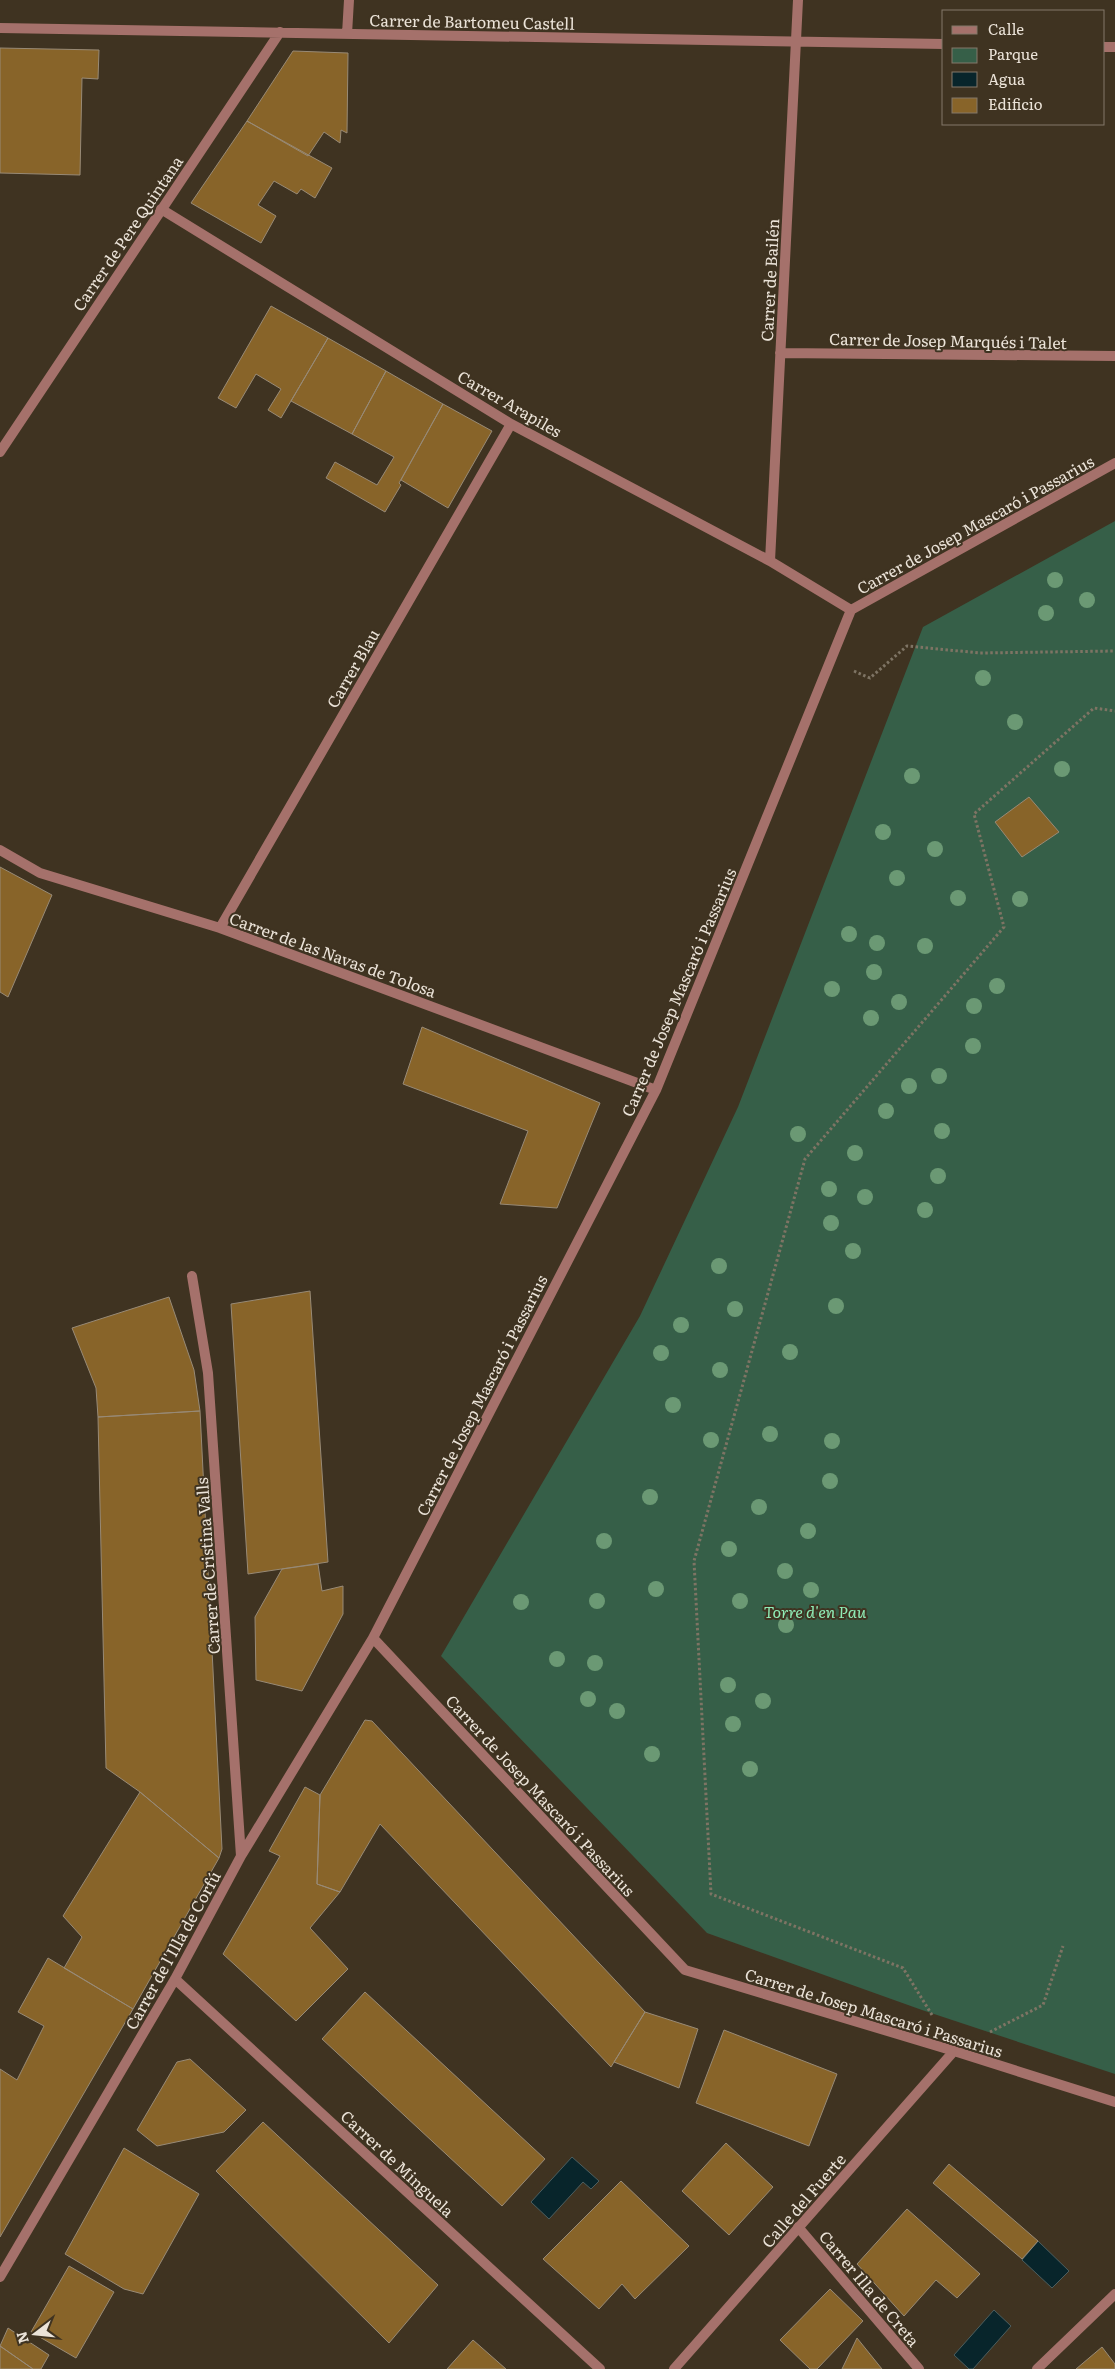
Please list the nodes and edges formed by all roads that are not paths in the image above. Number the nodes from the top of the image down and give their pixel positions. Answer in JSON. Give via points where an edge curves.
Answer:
{"nodes":[{"id":1,"x":349,"y":0,"type":"edge"},
{"id":2,"x":798,"y":0,"type":"edge"},
{"id":3,"x":0,"y":28,"type":"edge"},
{"id":4,"x":280,"y":32,"type":"junction"},
{"id":5,"x":347,"y":34,"type":"junction"},
{"id":6,"x":796,"y":42,"type":"junction"},
{"id":7,"x":942,"y":44,"type":"edge"},
{"id":8,"x":161,"y":209,"type":"junction"},
{"id":9,"x":780,"y":353,"type":"junction"},
{"id":10,"x":1115,"y":356,"type":"edge"},
{"id":11,"x":511,"y":424,"type":"junction"},
{"id":12,"x":0,"y":452,"type":"edge"},
{"id":13,"x":1115,"y":463,"type":"edge"},
{"id":14,"x":770,"y":561,"type":"junction"},
{"id":15,"x":851,"y":610,"type":"junction"},
{"id":16,"x":0,"y":850,"type":"edge"},
{"id":17,"x":220,"y":928,"type":"junction"},
{"id":18,"x":656,"y":1090,"type":"junction"},
{"id":19,"x":192,"y":1276,"type":"dead end"},
{"id":20,"x":373,"y":1638,"type":"junction"},
{"id":21,"x":241,"y":1856,"type":"junction"},
{"id":22,"x":176,"y":1979,"type":"junction"},
{"id":23,"x":954,"y":2050,"type":"junction"},
{"id":24,"x":1115,"y":2102,"type":"edge"},
{"id":25,"x":798,"y":2227,"type":"junction"},
{"id":26,"x":0,"y":2278,"type":"edge"},
{"id":27,"x":1115,"y":2294,"type":"edge"},
{"id":28,"x":600,"y":2369,"type":"edge"},
{"id":29,"x":674,"y":2369,"type":"edge"},
{"id":30,"x":919,"y":2369,"type":"edge"},
{"id":31,"x":1037,"y":2369,"type":"edge"}],
"edges":[{"from":1,"to":5,"type":"street"},
{"from":2,"to":6,"type":"street","name":"Carrer de Bailén"},
{"from":3,"to":4,"type":"street","name":"Carrer de Bartomeu Castell"},
{"from":4,"to":5,"type":"street","name":"Carrer de Bartomeu Castell"},
{"from":4,"to":8,"type":"street","name":"Carrer de Pere Quintana"},
{"from":5,"to":6,"type":"street","name":"Carrer de Bartomeu Castell"},
{"from":6,"to":7,"type":"street","name":"Carrer de Bartomeu Castell"},
{"from":6,"to":9,"type":"street","name":"Carrer de Bailén"},
{"from":8,"to":11,"type":"street","name":"Carrer Arapiles"},
{"from":8,"to":12,"type":"street","name":"Carrer de Pere Quintana"},
{"from":9,"to":10,"type":"street","name":"Carrer de Josep Marqués i Talet"},
{"from":9,"to":14,"type":"street","name":"Carrer de Bailén"},
{"from":11,"to":14,"type":"street","name":"Carrer Arapiles"},
{"from":11,"to":17,"type":"street","name":"Carrer Blau"},
{"from":13,"to":15,"type":"street","name":"Carrer de Josep Mascaró i Passarius"},
{"from":14,"to":15,"type":"street","name":"Carrer Arapiles"},
{"from":15,"to":18,"type":"street","name":"Carrer de Josep Mascaró i Passarius"},
{"from":16,"to":17,"type":"street","name":"Carrer de las Navas de Tolosa","via":[[40,873]]},
{"from":17,"to":18,"type":"street","name":"Carrer de las Navas de Tolosa"},
{"from":18,"to":20,"type":"street","name":"Carrer de Josep Mascaró i Passarius"},
{"from":19,"to":21,"type":"street","name":"Carrer de Cristina Valls","via":[[208,1373]]},
{"from":20,"to":21,"type":"street","name":"Carrer de l'Illa de Corfú"},
{"from":20,"to":23,"type":"street","name":"Carrer de Josep Mascaró i Passarius","via":[[685,1970]]},
{"from":21,"to":22,"type":"street","name":"Carrer de l'Illa de Corfú"},
{"from":22,"to":26,"type":"street","name":"Carrer de l'Illa de Corfú"},
{"from":22,"to":28,"type":"street","name":"Carrer de Minguela"},
{"from":23,"to":24,"type":"street","name":"Carrer de Josep Mascaró i Passarius"},
{"from":23,"to":25,"type":"street","name":"Calle del Fuerte"},
{"from":25,"to":29,"type":"street","name":"Calle del Fuerte"},
{"from":25,"to":30,"type":"street","name":"Carrer Illa de Creta"},
{"from":27,"to":31,"type":"street"}]}
